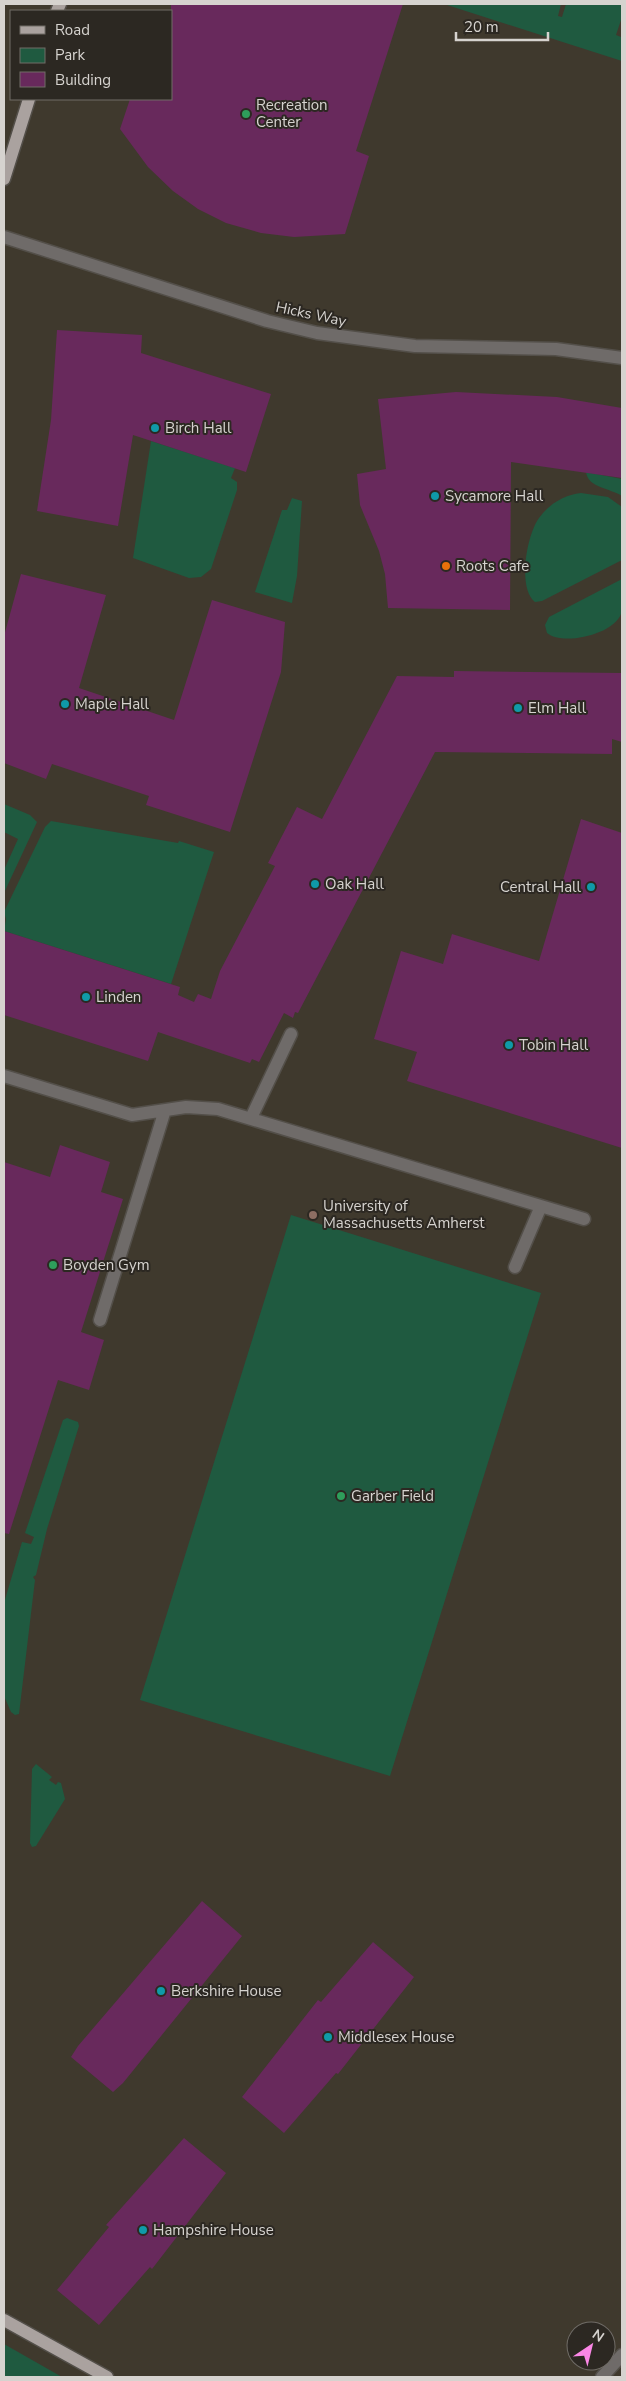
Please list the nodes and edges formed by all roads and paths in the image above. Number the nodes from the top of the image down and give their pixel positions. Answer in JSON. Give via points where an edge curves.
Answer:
{"nodes":[{"id":1,"x":29,"y":100,"type":"edge"},
{"id":2,"x":4,"y":179,"type":"edge"},
{"id":3,"x":4,"y":237,"type":"edge"},
{"id":4,"x":622,"y":358,"type":"edge"},
{"id":5,"x":291,"y":1034,"type":"dead end"},
{"id":6,"x":4,"y":1076,"type":"edge"},
{"id":7,"x":165,"y":1110,"type":"junction"},
{"id":8,"x":251,"y":1118,"type":"junction"},
{"id":9,"x":541,"y":1206,"type":"junction"},
{"id":10,"x":584,"y":1220,"type":"dead end"},
{"id":11,"x":515,"y":1267,"type":"dead end"},
{"id":12,"x":100,"y":1320,"type":"dead end"},
{"id":13,"x":4,"y":2320,"type":"edge"},
{"id":14,"x":622,"y":2355,"type":"edge"},
{"id":15,"x":107,"y":2377,"type":"edge"},
{"id":16,"x":602,"y":2377,"type":"edge"}],
"edges":[{"from":1,"to":2,"type":"main road"},
{"from":3,"to":4,"type":"lane","name":"Hicks Way","via":[[317,334],[416,346],[556,349]]},
{"from":5,"to":8,"type":"lane"},
{"from":6,"to":7,"type":"lane","via":[[132,1116]]},
{"from":7,"to":8,"type":"lane","via":[[197,1106]]},
{"from":7,"to":12,"type":"lane"},
{"from":8,"to":9,"type":"lane"},
{"from":9,"to":10,"type":"lane"},
{"from":9,"to":11,"type":"lane"},
{"from":13,"to":15,"type":"main road"},
{"from":14,"to":16,"type":"lane"}]}
